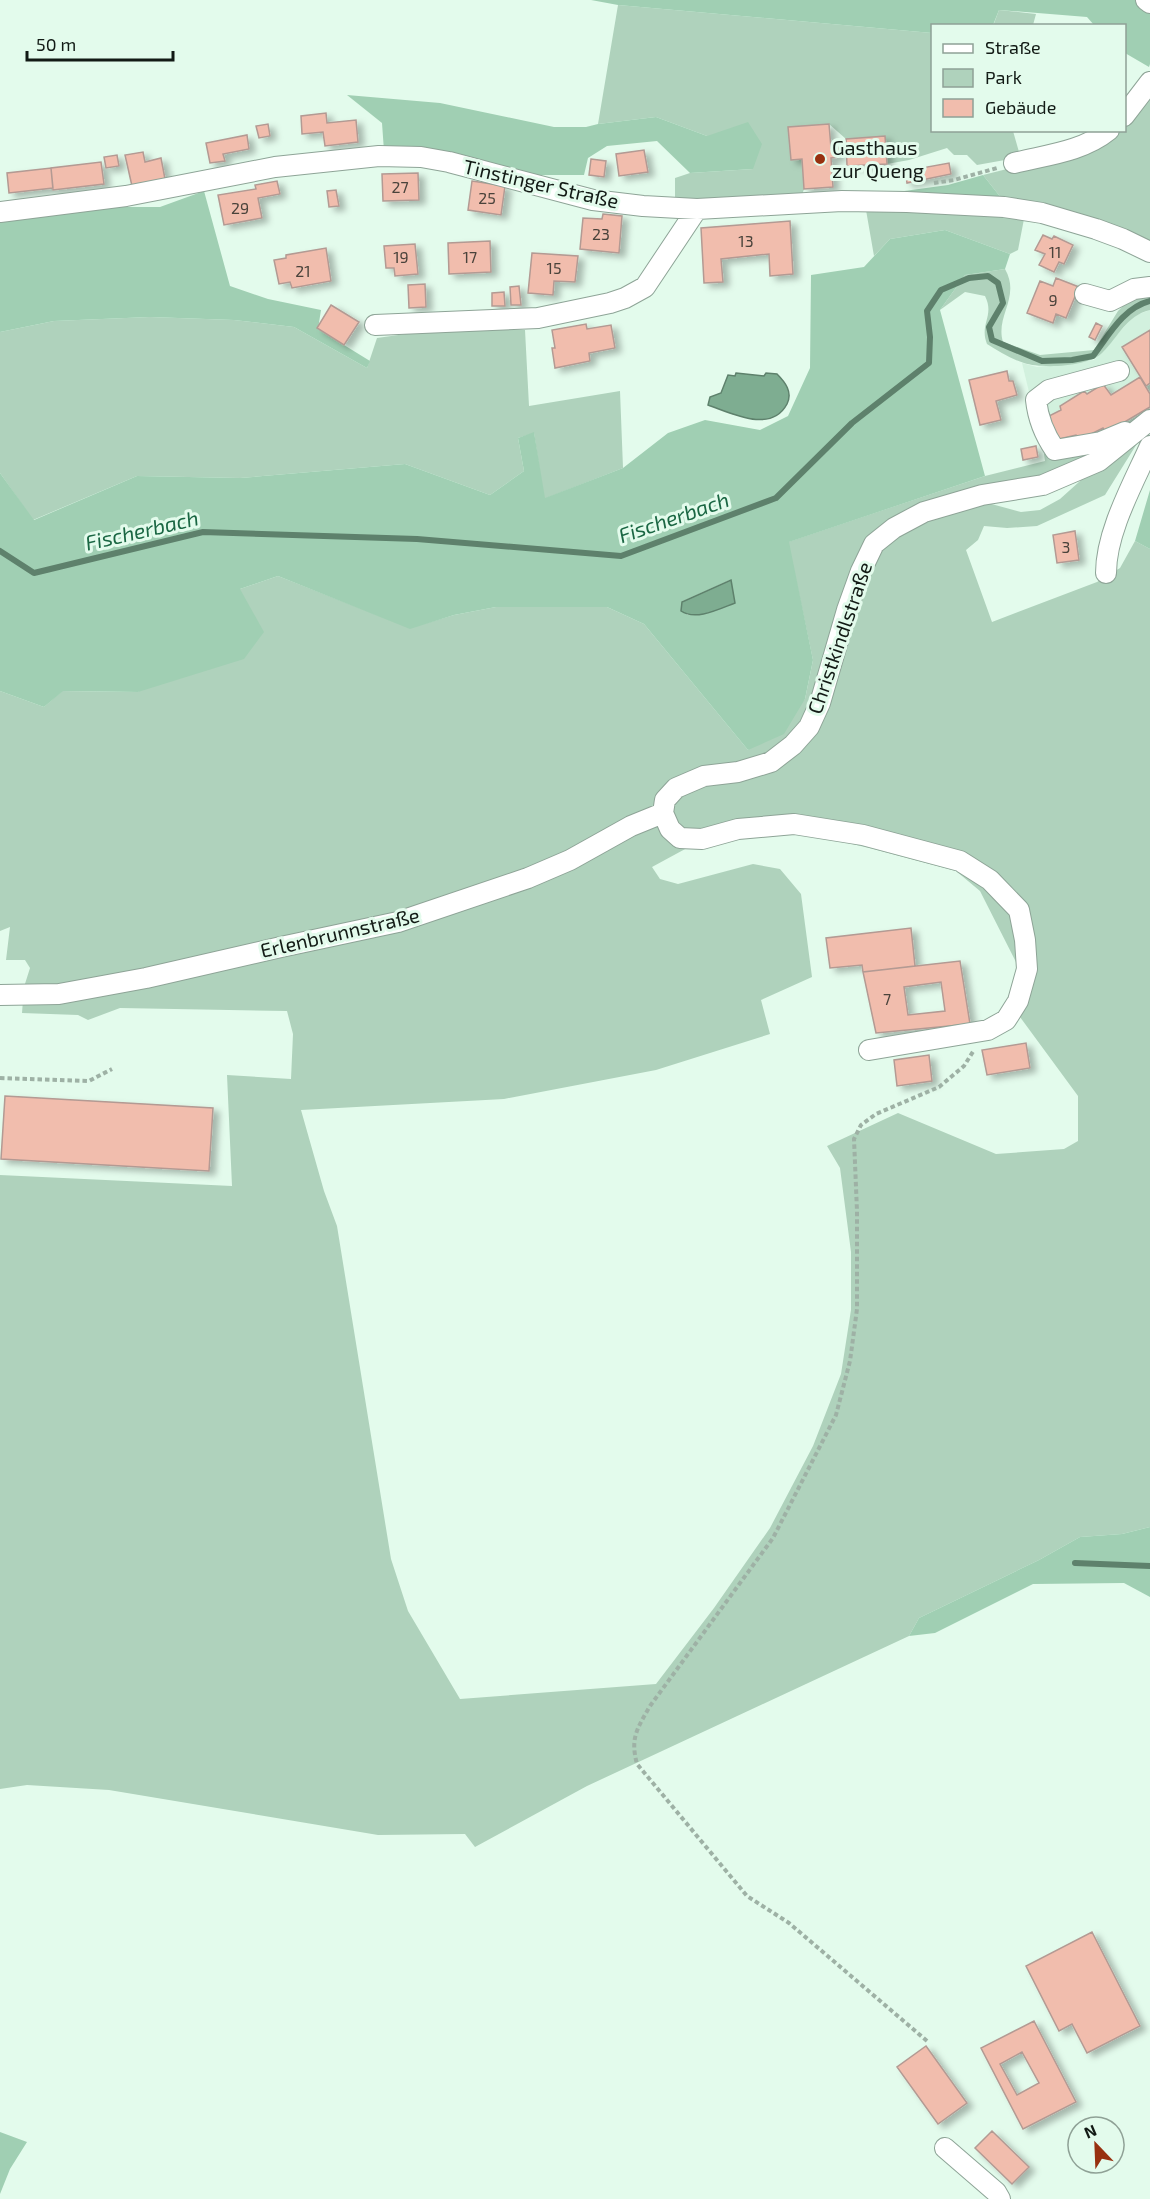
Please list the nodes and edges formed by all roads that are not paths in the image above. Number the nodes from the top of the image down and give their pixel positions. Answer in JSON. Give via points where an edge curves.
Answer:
{"nodes":[{"id":1,"x":1146,"y":0,"type":"edge"},
{"id":2,"x":1150,"y":3,"type":"edge"},
{"id":3,"x":1150,"y":82,"type":"edge"},
{"id":4,"x":1126,"y":115,"type":"edge"},
{"id":5,"x":1106,"y":132,"type":"edge"},
{"id":6,"x":1014,"y":163,"type":"dead end"},
{"id":7,"x":697,"y":209,"type":"junction"},
{"id":8,"x":0,"y":212,"type":"edge"},
{"id":9,"x":1150,"y":252,"type":"edge"},
{"id":10,"x":1150,"y":287,"type":"edge"},
{"id":11,"x":1085,"y":294,"type":"dead end"},
{"id":12,"x":375,"y":326,"type":"dead end"},
{"id":13,"x":1119,"y":371,"type":"dead end"},
{"id":14,"x":1147,"y":423,"type":"edge"},
{"id":15,"x":1150,"y":446,"type":"edge"},
{"id":16,"x":1106,"y":573,"type":"dead end"},
{"id":17,"x":663,"y":813,"type":"junction"},
{"id":18,"x":0,"y":995,"type":"edge"},
{"id":19,"x":869,"y":1050,"type":"dead end"},
{"id":20,"x":945,"y":2148,"type":"dead end"},
{"id":21,"x":1000,"y":2199,"type":"edge"}],
"edges":[{"from":1,"to":2,"type":"street"},
{"from":3,"to":4,"type":"street"},
{"from":5,"to":6,"type":"street","via":[[1072,149]]},
{"from":7,"to":8,"type":"street","name":"Tinstinger Straße","via":[[593,200],[449,162],[379,156],[275,167],[126,196]]},
{"from":7,"to":9,"type":"street","name":"Tinstinger Straße","via":[[842,201],[1004,207],[1042,213],[1096,229]]},
{"from":7,"to":12,"type":"street","via":[[645,286],[625,298],[538,318]]},
{"from":10,"to":11,"type":"street","via":[[1134,289],[1110,301]]},
{"from":13,"to":14,"type":"street","via":[[1049,390],[1036,400],[1047,439],[1055,450],[1101,442]]},
{"from":14,"to":17,"type":"street","name":"Christkindlstraße","via":[[1099,461],[1043,485],[982,495],[924,512],[874,544],[854,590],[809,727],[771,762],[738,772],[704,776],[676,788],[664,800]]},
{"from":15,"to":16,"type":"street","via":[[1109,548]]},
{"from":17,"to":18,"type":"street","name":"Erlenbrunnstraße","via":[[528,878],[399,922],[70,992]]},
{"from":17,"to":19,"type":"street","via":[[670,829],[680,838],[702,839],[738,829],[794,824],[863,835],[929,852],[960,861],[990,880],[1019,910],[1027,969],[1018,1001],[1006,1020],[988,1030]]},
{"from":20,"to":21,"type":"street"}]}
